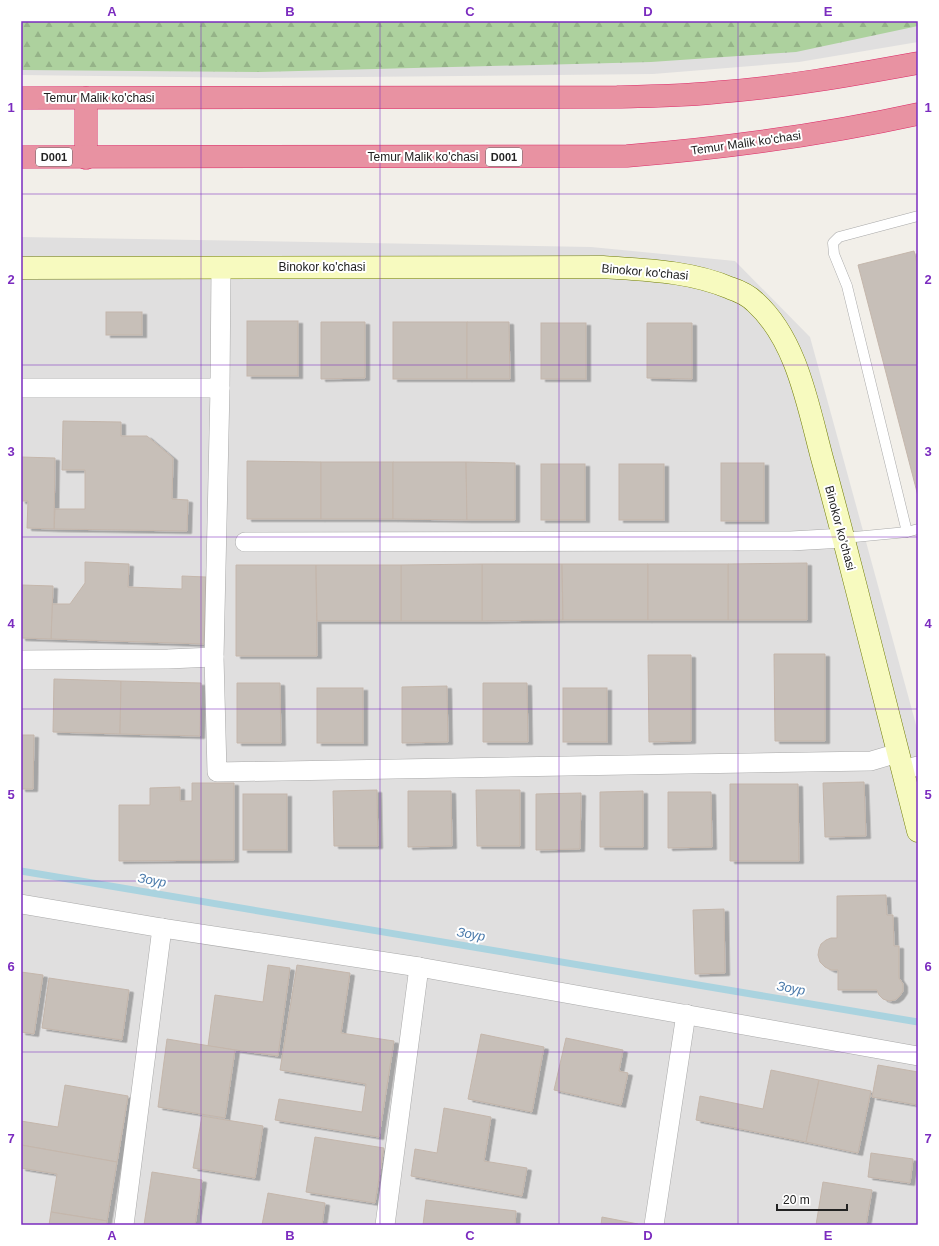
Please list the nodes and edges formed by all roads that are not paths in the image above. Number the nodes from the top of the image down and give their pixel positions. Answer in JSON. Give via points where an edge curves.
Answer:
{"nodes":[{"id":1,"x":918,"y":63,"type":"edge"},
{"id":2,"x":21,"y":98,"type":"edge"},
{"id":3,"x":86,"y":98,"type":"junction"},
{"id":4,"x":918,"y":114,"type":"edge"},
{"id":5,"x":21,"y":157,"type":"edge"},
{"id":6,"x":86,"y":158,"type":"junction"},
{"id":7,"x":918,"y":216,"type":"edge"},
{"id":8,"x":221,"y":267,"type":"junction"},
{"id":9,"x":21,"y":268,"type":"edge"},
{"id":10,"x":21,"y":388,"type":"edge"},
{"id":11,"x":220,"y":388,"type":"junction"},
{"id":12,"x":918,"y":529,"type":"edge"},
{"id":13,"x":907,"y":532,"type":"junction"},
{"id":14,"x":844,"y":538,"type":"junction"},
{"id":15,"x":245,"y":542,"type":"dead end"},
{"id":16,"x":214,"y":657,"type":"junction"},
{"id":17,"x":21,"y":660,"type":"edge"},
{"id":18,"x":906,"y":763,"type":"edge"},
{"id":19,"x":918,"y":831,"type":"edge"},
{"id":20,"x":21,"y":904,"type":"edge"},
{"id":21,"x":162,"y":928,"type":"junction"},
{"id":22,"x":419,"y":967,"type":"junction"},
{"id":23,"x":686,"y":1014,"type":"junction"},
{"id":24,"x":918,"y":1056,"type":"edge"},
{"id":25,"x":124,"y":1225,"type":"edge"},
{"id":26,"x":385,"y":1225,"type":"edge"},
{"id":27,"x":654,"y":1225,"type":"edge"}],
"edges":[{"from":1,"to":3,"type":"highway","name":"Temur Malik ko'chasi","via":[[816,81],[668,96]]},
{"from":2,"to":3,"type":"highway","name":"Temur Malik ko'chasi"},
{"from":3,"to":6,"type":"highway"},
{"from":4,"to":6,"type":"highway","name":"Temur Malik ko'chasi","number":"D001","via":[[774,140],[627,156]]},
{"from":5,"to":6,"type":"highway","name":"Temur Malik ko'chasi","number":"D001"},
{"from":7,"to":13,"type":"lane","via":[[839,237],[833,243],[834,254],[847,286]]},
{"from":8,"to":9,"type":"main road","name":"Binokor ko'chasi"},
{"from":8,"to":11,"type":"street"},
{"from":8,"to":14,"type":"main road","name":"Binokor ko'chasi","via":[[603,267],[672,272],[737,290],[754,300],[764,310],[780,333],[793,359]]},
{"from":10,"to":11,"type":"street"},
{"from":11,"to":16,"type":"street"},
{"from":12,"to":13,"type":"lane"},
{"from":13,"to":14,"type":"lane"},
{"from":14,"to":15,"type":"street","via":[[791,541]]},
{"from":14,"to":18,"type":"main road","name":"Binokor ko'chasi"},
{"from":16,"to":17,"type":"street"},
{"from":16,"to":18,"type":"street","via":[[217,772],[870,761]]},
{"from":18,"to":19,"type":"main road","name":"Binokor ko'chasi"},
{"from":20,"to":21,"type":"street"},
{"from":21,"to":22,"type":"street"},
{"from":21,"to":25,"type":"street"},
{"from":22,"to":23,"type":"street"},
{"from":22,"to":26,"type":"street"},
{"from":23,"to":24,"type":"street"},
{"from":23,"to":27,"type":"street"}]}
